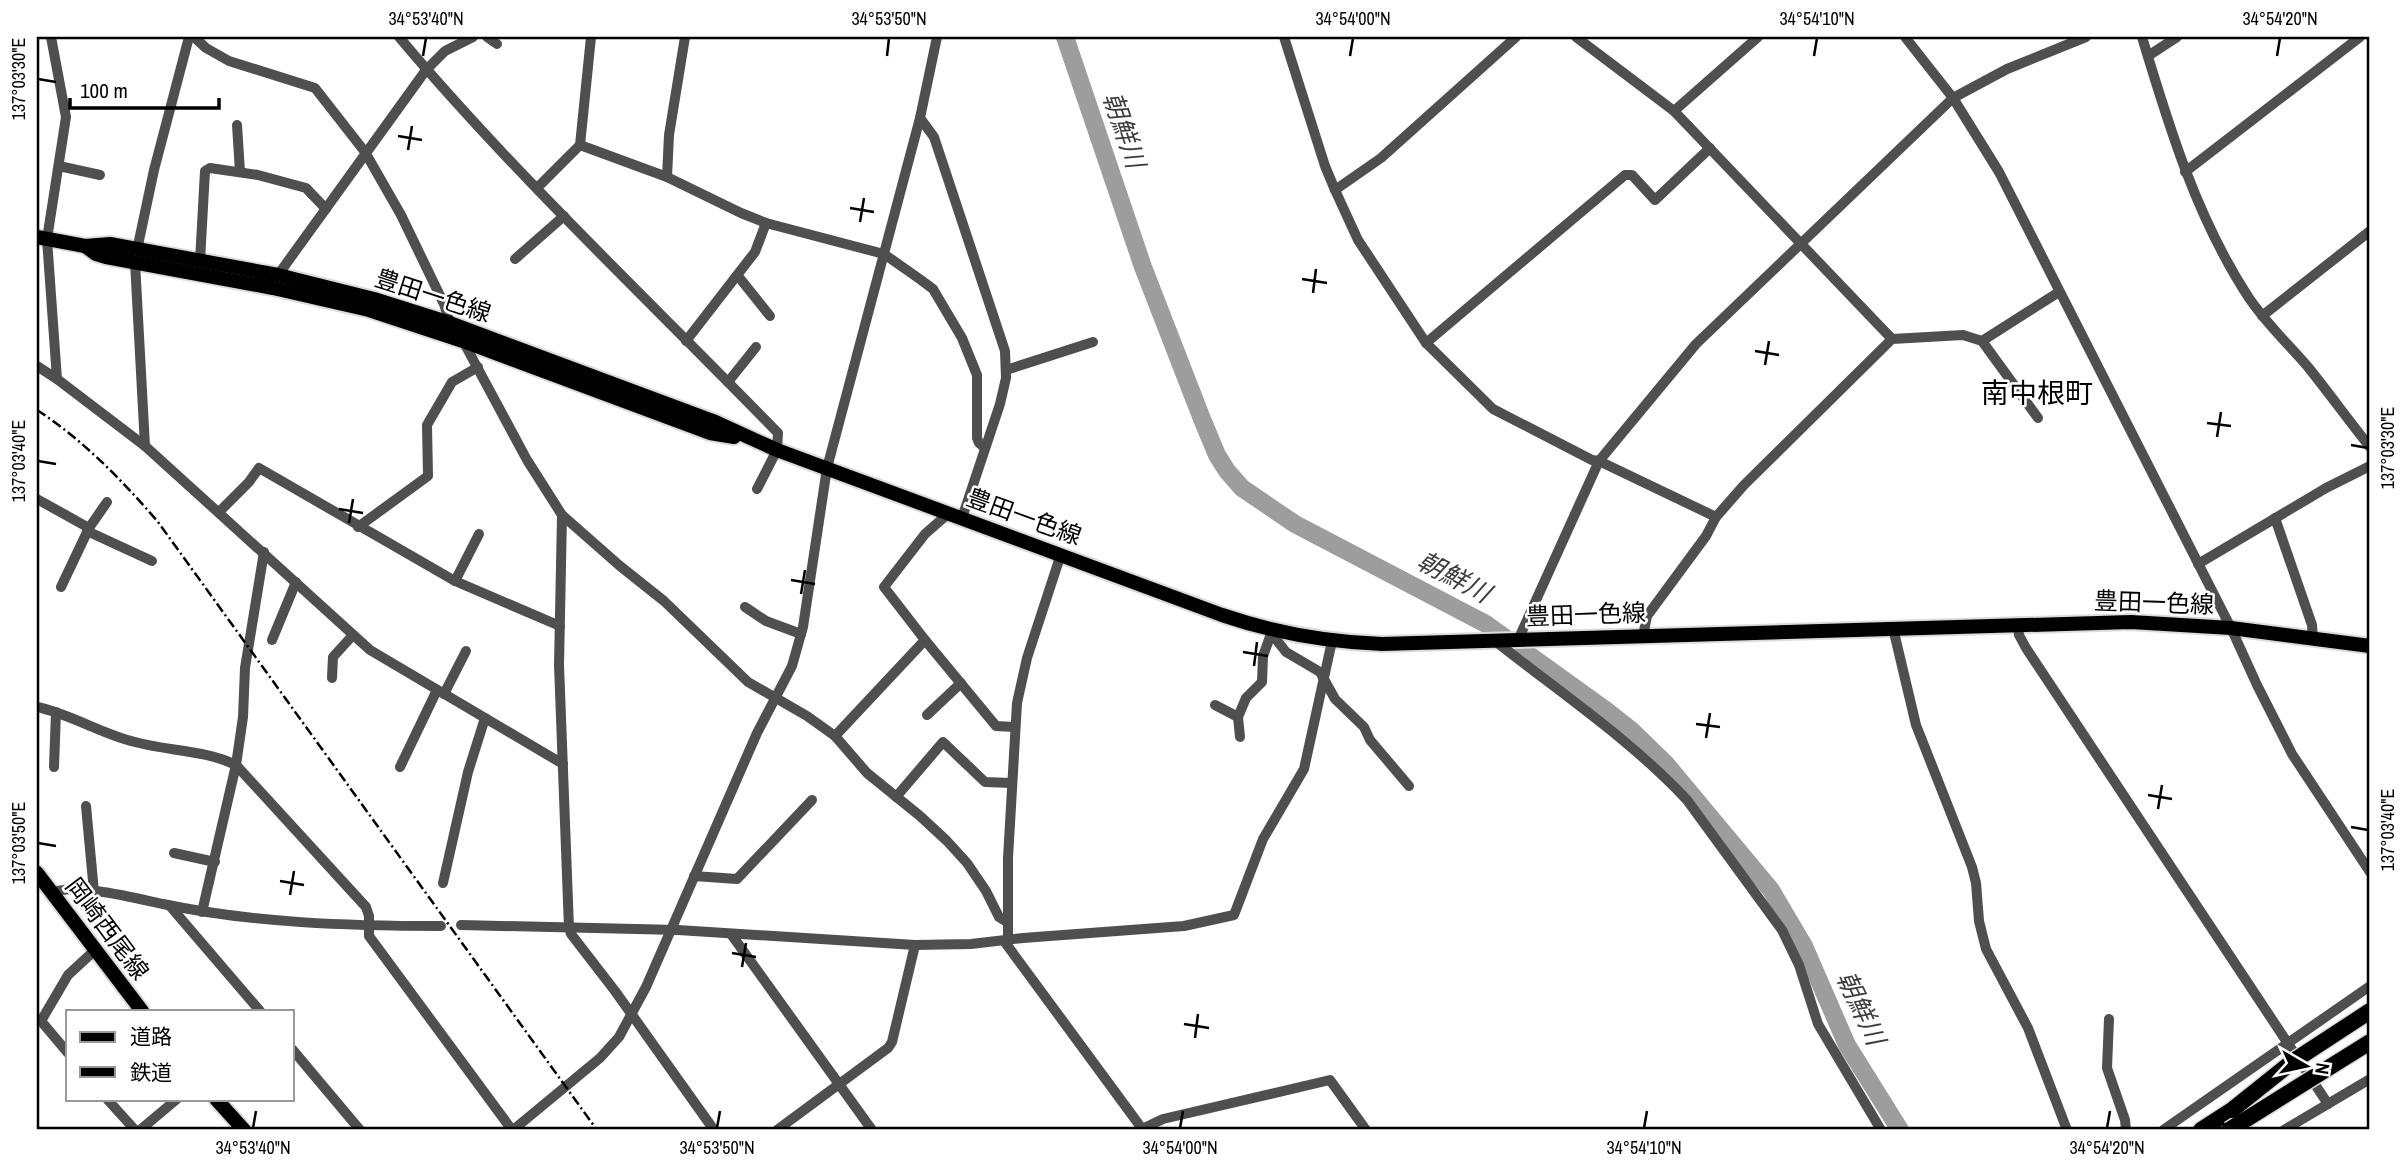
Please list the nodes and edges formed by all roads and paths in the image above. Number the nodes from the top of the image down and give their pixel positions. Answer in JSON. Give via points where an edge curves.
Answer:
{"nodes":[{"id":1,"x":51,"y":37,"type":"edge"},
{"id":2,"x":189,"y":37,"type":"edge"},
{"id":3,"x":194,"y":37,"type":"edge"},
{"id":4,"x":398,"y":37,"type":"edge"},
{"id":5,"x":473,"y":37,"type":"edge"},
{"id":6,"x":487,"y":37,"type":"edge"},
{"id":7,"x":591,"y":37,"type":"edge"},
{"id":8,"x":685,"y":37,"type":"edge"},
{"id":9,"x":937,"y":37,"type":"edge"},
{"id":10,"x":1284,"y":37,"type":"edge"},
{"id":11,"x":1517,"y":37,"type":"edge"},
{"id":12,"x":1576,"y":37,"type":"edge"},
{"id":13,"x":1758,"y":37,"type":"edge"},
{"id":14,"x":1905,"y":37,"type":"edge"},
{"id":15,"x":2086,"y":37,"type":"edge"},
{"id":16,"x":2142,"y":37,"type":"edge"},
{"id":17,"x":2177,"y":37,"type":"edge"},
{"id":18,"x":2360,"y":37,"type":"edge"},
{"id":19,"x":2068,"y":40,"type":"edge"},
{"id":20,"x":497,"y":44,"type":"dead end"},
{"id":21,"x":2148,"y":56,"type":"junction"},
{"id":22,"x":426,"y":70,"type":"junction"},
{"id":23,"x":1953,"y":99,"type":"junction"},
{"id":24,"x":1674,"y":111,"type":"junction"},
{"id":25,"x":920,"y":118,"type":"junction"},
{"id":26,"x":237,"y":125,"type":"dead end"},
{"id":27,"x":580,"y":145,"type":"junction"},
{"id":28,"x":1710,"y":148,"type":"junction"},
{"id":29,"x":365,"y":152,"type":"junction"},
{"id":30,"x":59,"y":166,"type":"junction"},
{"id":31,"x":240,"y":172,"type":"junction"},
{"id":32,"x":2185,"y":172,"type":"junction"},
{"id":33,"x":100,"y":175,"type":"dead end"},
{"id":34,"x":667,"y":177,"type":"junction"},
{"id":35,"x":537,"y":188,"type":"junction"},
{"id":36,"x":1335,"y":190,"type":"junction"},
{"id":37,"x":326,"y":209,"type":"junction"},
{"id":38,"x":564,"y":216,"type":"junction"},
{"id":39,"x":766,"y":223,"type":"junction"},
{"id":40,"x":2370,"y":232,"type":"edge"},
{"id":41,"x":42,"y":238,"type":"edge"},
{"id":42,"x":1801,"y":243,"type":"junction"},
{"id":43,"x":884,"y":254,"type":"junction"},
{"id":44,"x":136,"y":256,"type":"junction"},
{"id":45,"x":515,"y":259,"type":"dead end"},
{"id":46,"x":200,"y":261,"type":"junction"},
{"id":47,"x":278,"y":275,"type":"junction"},
{"id":48,"x":737,"y":276,"type":"junction"},
{"id":49,"x":2059,"y":292,"type":"junction"},
{"id":50,"x":770,"y":316,"type":"dead end"},
{"id":51,"x":2262,"y":316,"type":"junction"},
{"id":52,"x":450,"y":323,"type":"junction"},
{"id":53,"x":1892,"y":339,"type":"junction"},
{"id":54,"x":463,"y":341,"type":"junction"},
{"id":55,"x":686,"y":341,"type":"junction"},
{"id":56,"x":1982,"y":341,"type":"junction"},
{"id":57,"x":1093,"y":342,"type":"dead end"},
{"id":58,"x":1426,"y":343,"type":"junction"},
{"id":59,"x":756,"y":347,"type":"dead end"},
{"id":60,"x":37,"y":366,"type":"edge"},
{"id":61,"x":478,"y":367,"type":"junction"},
{"id":62,"x":1006,"y":370,"type":"junction"},
{"id":63,"x":57,"y":379,"type":"junction"},
{"id":64,"x":728,"y":382,"type":"junction"},
{"id":65,"x":2038,"y":418,"type":"dead end"},
{"id":66,"x":752,"y":441,"type":"junction"},
{"id":67,"x":145,"y":446,"type":"junction"},
{"id":68,"x":2370,"y":447,"type":"edge"},
{"id":69,"x":985,"y":448,"type":"junction"},
{"id":70,"x":777,"y":450,"type":"junction"},
{"id":71,"x":1599,"y":461,"type":"junction"},
{"id":72,"x":2370,"y":466,"type":"edge"},
{"id":73,"x":827,"y":468,"type":"junction"},
{"id":74,"x":757,"y":489,"type":"dead end"},
{"id":75,"x":37,"y":499,"type":"edge"},
{"id":76,"x":107,"y":502,"type":"dead end"},
{"id":77,"x":219,"y":512,"type":"junction"},
{"id":78,"x":562,"y":515,"type":"junction"},
{"id":79,"x":955,"y":516,"type":"junction"},
{"id":80,"x":1716,"y":517,"type":"junction"},
{"id":81,"x":2275,"y":517,"type":"junction"},
{"id":82,"x":358,"y":527,"type":"junction"},
{"id":83,"x":88,"y":530,"type":"junction"},
{"id":84,"x":479,"y":534,"type":"dead end"},
{"id":85,"x":264,"y":552,"type":"junction"},
{"id":86,"x":1061,"y":554,"type":"junction"},
{"id":87,"x":152,"y":561,"type":"dead end"},
{"id":88,"x":2197,"y":564,"type":"junction"},
{"id":89,"x":455,"y":581,"type":"junction"},
{"id":90,"x":296,"y":582,"type":"junction"},
{"id":91,"x":61,"y":587,"type":"dead end"},
{"id":92,"x":745,"y":607,"type":"dead end"},
{"id":93,"x":560,"y":625,"type":"junction"},
{"id":94,"x":2018,"y":625,"type":"junction"},
{"id":95,"x":1893,"y":628,"type":"junction"},
{"id":96,"x":2231,"y":628,"type":"junction"},
{"id":97,"x":1270,"y":632,"type":"junction"},
{"id":98,"x":801,"y":634,"type":"junction"},
{"id":99,"x":353,"y":635,"type":"junction"},
{"id":100,"x":1643,"y":636,"type":"junction"},
{"id":101,"x":2313,"y":638,"type":"junction"},
{"id":102,"x":272,"y":640,"type":"dead end"},
{"id":103,"x":925,"y":640,"type":"junction"},
{"id":104,"x":1496,"y":640,"type":"junction"},
{"id":105,"x":1523,"y":640,"type":"junction"},
{"id":106,"x":1332,"y":641,"type":"junction"},
{"id":107,"x":2370,"y":646,"type":"edge"},
{"id":108,"x":466,"y":651,"type":"dead end"},
{"id":109,"x":332,"y":678,"type":"dead end"},
{"id":110,"x":1325,"y":680,"type":"junction"},
{"id":111,"x":961,"y":684,"type":"junction"},
{"id":112,"x":441,"y":692,"type":"junction"},
{"id":113,"x":776,"y":697,"type":"junction"},
{"id":114,"x":1216,"y":705,"type":"dead end"},
{"id":115,"x":37,"y":706,"type":"edge"},
{"id":116,"x":56,"y":712,"type":"junction"},
{"id":117,"x":927,"y":715,"type":"dead end"},
{"id":118,"x":1238,"y":717,"type":"junction"},
{"id":119,"x":485,"y":718,"type":"junction"},
{"id":120,"x":1014,"y":727,"type":"junction"},
{"id":121,"x":835,"y":736,"type":"junction"},
{"id":122,"x":1240,"y":737,"type":"dead end"},
{"id":123,"x":563,"y":764,"type":"junction"},
{"id":124,"x":236,"y":765,"type":"junction"},
{"id":125,"x":54,"y":766,"type":"dead end"},
{"id":126,"x":400,"y":767,"type":"dead end"},
{"id":127,"x":1011,"y":783,"type":"junction"},
{"id":128,"x":1409,"y":786,"type":"dead end"},
{"id":129,"x":896,"y":797,"type":"junction"},
{"id":130,"x":812,"y":800,"type":"dead end"},
{"id":131,"x":86,"y":806,"type":"dead end"},
{"id":132,"x":174,"y":853,"type":"dead end"},
{"id":133,"x":215,"y":862,"type":"junction"},
{"id":134,"x":2370,"y":872,"type":"edge"},
{"id":135,"x":37,"y":873,"type":"edge"},
{"id":136,"x":694,"y":876,"type":"junction"},
{"id":137,"x":443,"y":883,"type":"dead end"},
{"id":138,"x":94,"y":892,"type":"junction"},
{"id":139,"x":52,"y":893,"type":"junction"},
{"id":140,"x":170,"y":906,"type":"junction"},
{"id":141,"x":202,"y":912,"type":"junction"},
{"id":142,"x":1007,"y":922,"type":"junction"},
{"id":143,"x":461,"y":925,"type":"dead end"},
{"id":144,"x":368,"y":926,"type":"junction"},
{"id":145,"x":441,"y":926,"type":"dead end"},
{"id":146,"x":569,"y":928,"type":"junction"},
{"id":147,"x":670,"y":931,"type":"junction"},
{"id":148,"x":732,"y":934,"type":"junction"},
{"id":149,"x":1006,"y":941,"type":"junction"},
{"id":150,"x":915,"y":945,"type":"junction"},
{"id":151,"x":94,"y":951,"type":"junction"},
{"id":152,"x":2370,"y":986,"type":"edge"},
{"id":153,"x":141,"y":1010,"type":"edge"},
{"id":154,"x":259,"y":1010,"type":"edge"},
{"id":155,"x":2370,"y":1011,"type":"edge"},
{"id":156,"x":631,"y":1016,"type":"junction"},
{"id":157,"x":2109,"y":1019,"type":"dead end"},
{"id":158,"x":39,"y":1021,"type":"edge"},
{"id":159,"x":2370,"y":1024,"type":"edge"},
{"id":160,"x":2370,"y":1042,"type":"edge"},
{"id":161,"x":2288,"y":1043,"type":"junction"},
{"id":162,"x":66,"y":1051,"type":"edge"},
{"id":163,"x":294,"y":1051,"type":"edge"},
{"id":164,"x":2370,"y":1056,"type":"edge"},
{"id":165,"x":2370,"y":1079,"type":"edge"},
{"id":166,"x":840,"y":1084,"type":"junction"},
{"id":167,"x":108,"y":1100,"type":"edge"},
{"id":168,"x":176,"y":1100,"type":"edge"},
{"id":169,"x":217,"y":1100,"type":"edge"},
{"id":170,"x":2328,"y":1104,"type":"junction"},
{"id":171,"x":2232,"y":1110,"type":"junction"},
{"id":172,"x":138,"y":1130,"type":"edge"},
{"id":173,"x":244,"y":1130,"type":"edge"},
{"id":174,"x":360,"y":1130,"type":"edge"},
{"id":175,"x":513,"y":1130,"type":"edge"},
{"id":176,"x":714,"y":1130,"type":"edge"},
{"id":177,"x":777,"y":1130,"type":"edge"},
{"id":178,"x":872,"y":1130,"type":"edge"},
{"id":179,"x":1142,"y":1130,"type":"edge"},
{"id":180,"x":1366,"y":1130,"type":"edge"},
{"id":181,"x":1881,"y":1130,"type":"edge"},
{"id":182,"x":2067,"y":1130,"type":"edge"},
{"id":183,"x":2126,"y":1130,"type":"edge"},
{"id":184,"x":2163,"y":1130,"type":"edge"},
{"id":185,"x":2201,"y":1130,"type":"edge"},
{"id":186,"x":2229,"y":1130,"type":"edge"},
{"id":187,"x":2239,"y":1130,"type":"edge"},
{"id":188,"x":2284,"y":1130,"type":"edge"}],
"edges":[{"from":1,"to":30,"type":"street","via":[[65,117]]},
{"from":2,"to":44,"type":"street"},
{"from":3,"to":29,"type":"street","via":[[229,61],[315,88]]},
{"from":4,"to":22,"type":"street"},
{"from":5,"to":22,"type":"street","via":[[445,51]]},
{"from":6,"to":20,"type":"street"},
{"from":7,"to":27,"type":"street"},
{"from":8,"to":34,"type":"street"},
{"from":9,"to":25,"type":"street"},
{"from":10,"to":36,"type":"street"},
{"from":11,"to":36,"type":"street","via":[[1381,158]]},
{"from":12,"to":24,"type":"street"},
{"from":13,"to":24,"type":"street"},
{"from":14,"to":23,"type":"street"},
{"from":15,"to":19,"type":"street"},
{"from":16,"to":21,"type":"street"},
{"from":17,"to":21,"type":"street"},
{"from":18,"to":32,"type":"street"},
{"from":19,"to":23,"type":"street"},
{"from":21,"to":32,"type":"street"},
{"from":22,"to":29,"type":"street"},
{"from":22,"to":35,"type":"street"},
{"from":23,"to":42,"type":"street"},
{"from":23,"to":49,"type":"street","via":[[1999,172]]},
{"from":24,"to":28,"type":"street"},
{"from":25,"to":43,"type":"street"},
{"from":25,"to":62,"type":"street","via":[[934,137],[1005,351]]},
{"from":26,"to":31,"type":"street"},
{"from":27,"to":34,"type":"street"},
{"from":27,"to":35,"type":"street"},
{"from":28,"to":42,"type":"street"},
{"from":28,"to":58,"type":"street","via":[[1655,201],[1632,176],[1625,175]]},
{"from":29,"to":37,"type":"street"},
{"from":29,"to":52,"type":"street","via":[[401,215]]},
{"from":30,"to":33,"type":"street"},
{"from":30,"to":41,"type":"street"},
{"from":31,"to":37,"type":"street","via":[[306,188]]},
{"from":31,"to":46,"type":"street","via":[[205,171]]},
{"from":32,"to":51,"type":"street","via":[[2240,283]]},
{"from":34,"to":39,"type":"street"},
{"from":35,"to":38,"type":"street"},
{"from":36,"to":58,"type":"street","via":[[1358,240]]},
{"from":37,"to":47,"type":"street"},
{"from":38,"to":45,"type":"street"},
{"from":38,"to":55,"type":"street"},
{"from":39,"to":43,"type":"street"},
{"from":39,"to":48,"type":"street","via":[[755,253]]},
{"from":40,"to":51,"type":"street"},
{"from":41,"to":44,"type":"main road","name":"豊田一色線","via":[[85,246],[106,257]]},
{"from":41,"to":63,"type":"street"},
{"from":42,"to":53,"type":"street"},
{"from":42,"to":71,"type":"street","via":[[1696,344]]},
{"from":43,"to":69,"type":"street","via":[[933,289],[962,338],[977,375],[977,438]]},
{"from":43,"to":73,"type":"street"},
{"from":44,"to":46,"type":"main road","name":"豊田一色線"},
{"from":44,"to":54,"type":"main road","name":"豊田一色線","via":[[341,303]]},
{"from":44,"to":67,"type":"street"},
{"from":46,"to":47,"type":"main road","name":"豊田一色線"},
{"from":47,"to":52,"type":"main road","name":"豊田一色線"},
{"from":48,"to":50,"type":"street"},
{"from":48,"to":55,"type":"street"},
{"from":49,"to":56,"type":"street"},
{"from":49,"to":88,"type":"street"},
{"from":51,"to":68,"type":"street"},
{"from":52,"to":66,"type":"main road","name":"豊田一色線","via":[[713,421]]},
{"from":53,"to":56,"type":"street","via":[[1962,335]]},
{"from":53,"to":80,"type":"street"},
{"from":54,"to":61,"type":"street"},
{"from":54,"to":66,"type":"main road","name":"豊田一色線","via":[[710,433]]},
{"from":55,"to":64,"type":"street"},
{"from":56,"to":65,"type":"street"},
{"from":57,"to":62,"type":"street"},
{"from":58,"to":71,"type":"street","via":[[1493,409]]},
{"from":59,"to":64,"type":"street"},
{"from":60,"to":63,"type":"street"},
{"from":61,"to":78,"type":"street"},
{"from":61,"to":82,"type":"street","via":[[452,383],[427,425],[428,476]]},
{"from":62,"to":69,"type":"street"},
{"from":63,"to":67,"type":"street"},
{"from":64,"to":70,"type":"street","via":[[778,433]]},
{"from":66,"to":70,"type":"main road","name":"豊田一色線"},
{"from":67,"to":77,"type":"street"},
{"from":69,"to":79,"type":"street"},
{"from":70,"to":73,"type":"main road","name":"豊田一色線"},
{"from":70,"to":74,"type":"street"},
{"from":71,"to":80,"type":"street"},
{"from":71,"to":105,"type":"street"},
{"from":72,"to":81,"type":"street"},
{"from":73,"to":79,"type":"main road","name":"豊田一色線"},
{"from":73,"to":98,"type":"street"},
{"from":75,"to":83,"type":"street"},
{"from":76,"to":83,"type":"street"},
{"from":77,"to":82,"type":"street","via":[[259,468]]},
{"from":77,"to":85,"type":"street"},
{"from":78,"to":93,"type":"street"},
{"from":78,"to":113,"type":"street","via":[[664,601],[748,681]]},
{"from":79,"to":86,"type":"main road","name":"豊田一色線"},
{"from":79,"to":103,"type":"street","via":[[925,534],[884,587]]},
{"from":80,"to":100,"type":"street","via":[[1647,616]]},
{"from":81,"to":88,"type":"street"},
{"from":81,"to":101,"type":"street"},
{"from":82,"to":89,"type":"street"},
{"from":83,"to":87,"type":"street"},
{"from":83,"to":91,"type":"street"},
{"from":84,"to":89,"type":"street"},
{"from":85,"to":90,"type":"street"},
{"from":85,"to":124,"type":"street","via":[[245,668]]},
{"from":86,"to":97,"type":"main road","name":"豊田一色線"},
{"from":86,"to":120,"type":"street","via":[[1027,658]]},
{"from":88,"to":96,"type":"street"},
{"from":89,"to":93,"type":"street"},
{"from":90,"to":99,"type":"street"},
{"from":90,"to":102,"type":"street"},
{"from":92,"to":98,"type":"street"},
{"from":93,"to":123,"type":"street"},
{"from":94,"to":95,"type":"main road","name":"豊田一色線"},
{"from":94,"to":96,"type":"main road","name":"豊田一色線","via":[[2155,622]]},
{"from":94,"to":161,"type":"street","via":[[2026,648]]},
{"from":95,"to":100,"type":"main road","name":"豊田一色線"},
{"from":95,"to":182,"type":"street","via":[[1916,725],[1972,867],[1986,949],[2028,1028]]},
{"from":96,"to":101,"type":"main road","name":"豊田一色線"},
{"from":96,"to":134,"type":"street","via":[[2292,754]]},
{"from":97,"to":106,"type":"main road","name":"豊田一色線"},
{"from":97,"to":110,"type":"street","via":[[1282,648],[1310,664]]},
{"from":97,"to":118,"type":"street","via":[[1262,682],[1246,698]]},
{"from":98,"to":113,"type":"street"},
{"from":99,"to":109,"type":"street","via":[[333,657]]},
{"from":99,"to":112,"type":"street"},
{"from":100,"to":105,"type":"main road","name":"豊田一色線"},
{"from":101,"to":107,"type":"main road","name":"豊田一色線"},
{"from":103,"to":111,"type":"street"},
{"from":103,"to":121,"type":"street"},
{"from":104,"to":105,"type":"main road","name":"豊田一色線"},
{"from":104,"to":106,"type":"main road","name":"豊田一色線"},
{"from":104,"to":181,"type":"street","via":[[1600,722],[1687,800],[1782,930],[1818,1024]]},
{"from":106,"to":110,"type":"street"},
{"from":108,"to":112,"type":"street"},
{"from":110,"to":128,"type":"street","via":[[1335,699],[1364,727]]},
{"from":110,"to":149,"type":"street","via":[[1304,769],[1263,839],[1234,915],[1184,926]]},
{"from":111,"to":117,"type":"street"},
{"from":111,"to":120,"type":"street","via":[[996,726]]},
{"from":112,"to":119,"type":"street"},
{"from":112,"to":126,"type":"street"},
{"from":113,"to":121,"type":"street"},
{"from":113,"to":136,"type":"street"},
{"from":114,"to":118,"type":"street"},
{"from":115,"to":116,"type":"street"},
{"from":116,"to":124,"type":"street","via":[[135,743],[220,757]]},
{"from":116,"to":125,"type":"street"},
{"from":118,"to":122,"type":"street"},
{"from":119,"to":123,"type":"street"},
{"from":119,"to":137,"type":"street"},
{"from":120,"to":127,"type":"street"},
{"from":121,"to":129,"type":"street","via":[[867,773]]},
{"from":123,"to":146,"type":"street"},
{"from":124,"to":133,"type":"street"},
{"from":124,"to":144,"type":"street","via":[[366,907]]},
{"from":127,"to":129,"type":"street","via":[[985,782],[943,742]]},
{"from":127,"to":142,"type":"street"},
{"from":129,"to":142,"type":"street","via":[[967,863],[999,918]]},
{"from":130,"to":136,"type":"street","via":[[737,879]]},
{"from":131,"to":138,"type":"street"},
{"from":132,"to":133,"type":"street"},
{"from":133,"to":141,"type":"street"},
{"from":135,"to":139,"type":"main road","name":"岡崎西尾線"},
{"from":136,"to":147,"type":"street"},
{"from":138,"to":139,"type":"street"},
{"from":138,"to":140,"type":"street"},
{"from":139,"to":151,"type":"main road","name":"岡崎西尾線"},
{"from":140,"to":141,"type":"street"},
{"from":140,"to":154,"type":"street"},
{"from":141,"to":144,"type":"street"},
{"from":142,"to":149,"type":"street"},
{"from":143,"to":146,"type":"street"},
{"from":144,"to":145,"type":"street"},
{"from":144,"to":175,"type":"street","via":[[372,939]]},
{"from":146,"to":147,"type":"street"},
{"from":146,"to":156,"type":"street"},
{"from":147,"to":148,"type":"street"},
{"from":147,"to":156,"type":"street"},
{"from":148,"to":150,"type":"street"},
{"from":148,"to":166,"type":"street"},
{"from":149,"to":150,"type":"street"},
{"from":149,"to":179,"type":"street"},
{"from":150,"to":166,"type":"street","via":[[892,1042]]},
{"from":151,"to":153,"type":"main road","name":"岡崎西尾線"},
{"from":151,"to":158,"type":"street","via":[[68,975]]},
{"from":152,"to":161,"type":"street"},
{"from":155,"to":171,"type":"highway","bridge":true,"via":[[2292,1062]]},
{"from":156,"to":175,"type":"street","via":[[600,1058]]},
{"from":156,"to":176,"type":"street"},
{"from":157,"to":183,"type":"street","via":[[2107,1068]]},
{"from":158,"to":162,"type":"street"},
{"from":159,"to":171,"type":"highway","bridge":true},
{"from":160,"to":186,"type":"highway","bridge":true},
{"from":161,"to":170,"type":"street"},
{"from":161,"to":184,"type":"street"},
{"from":163,"to":174,"type":"street"},
{"from":164,"to":187,"type":"highway"},
{"from":165,"to":170,"type":"street"},
{"from":166,"to":177,"type":"street"},
{"from":166,"to":178,"type":"street"},
{"from":167,"to":172,"type":"street"},
{"from":168,"to":172,"type":"street"},
{"from":169,"to":173,"type":"main road"},
{"from":170,"to":188,"type":"street"},
{"from":171,"to":185,"type":"highway"},
{"from":179,"to":180,"type":"street","via":[[1163,1119],[1330,1080]]}]}
